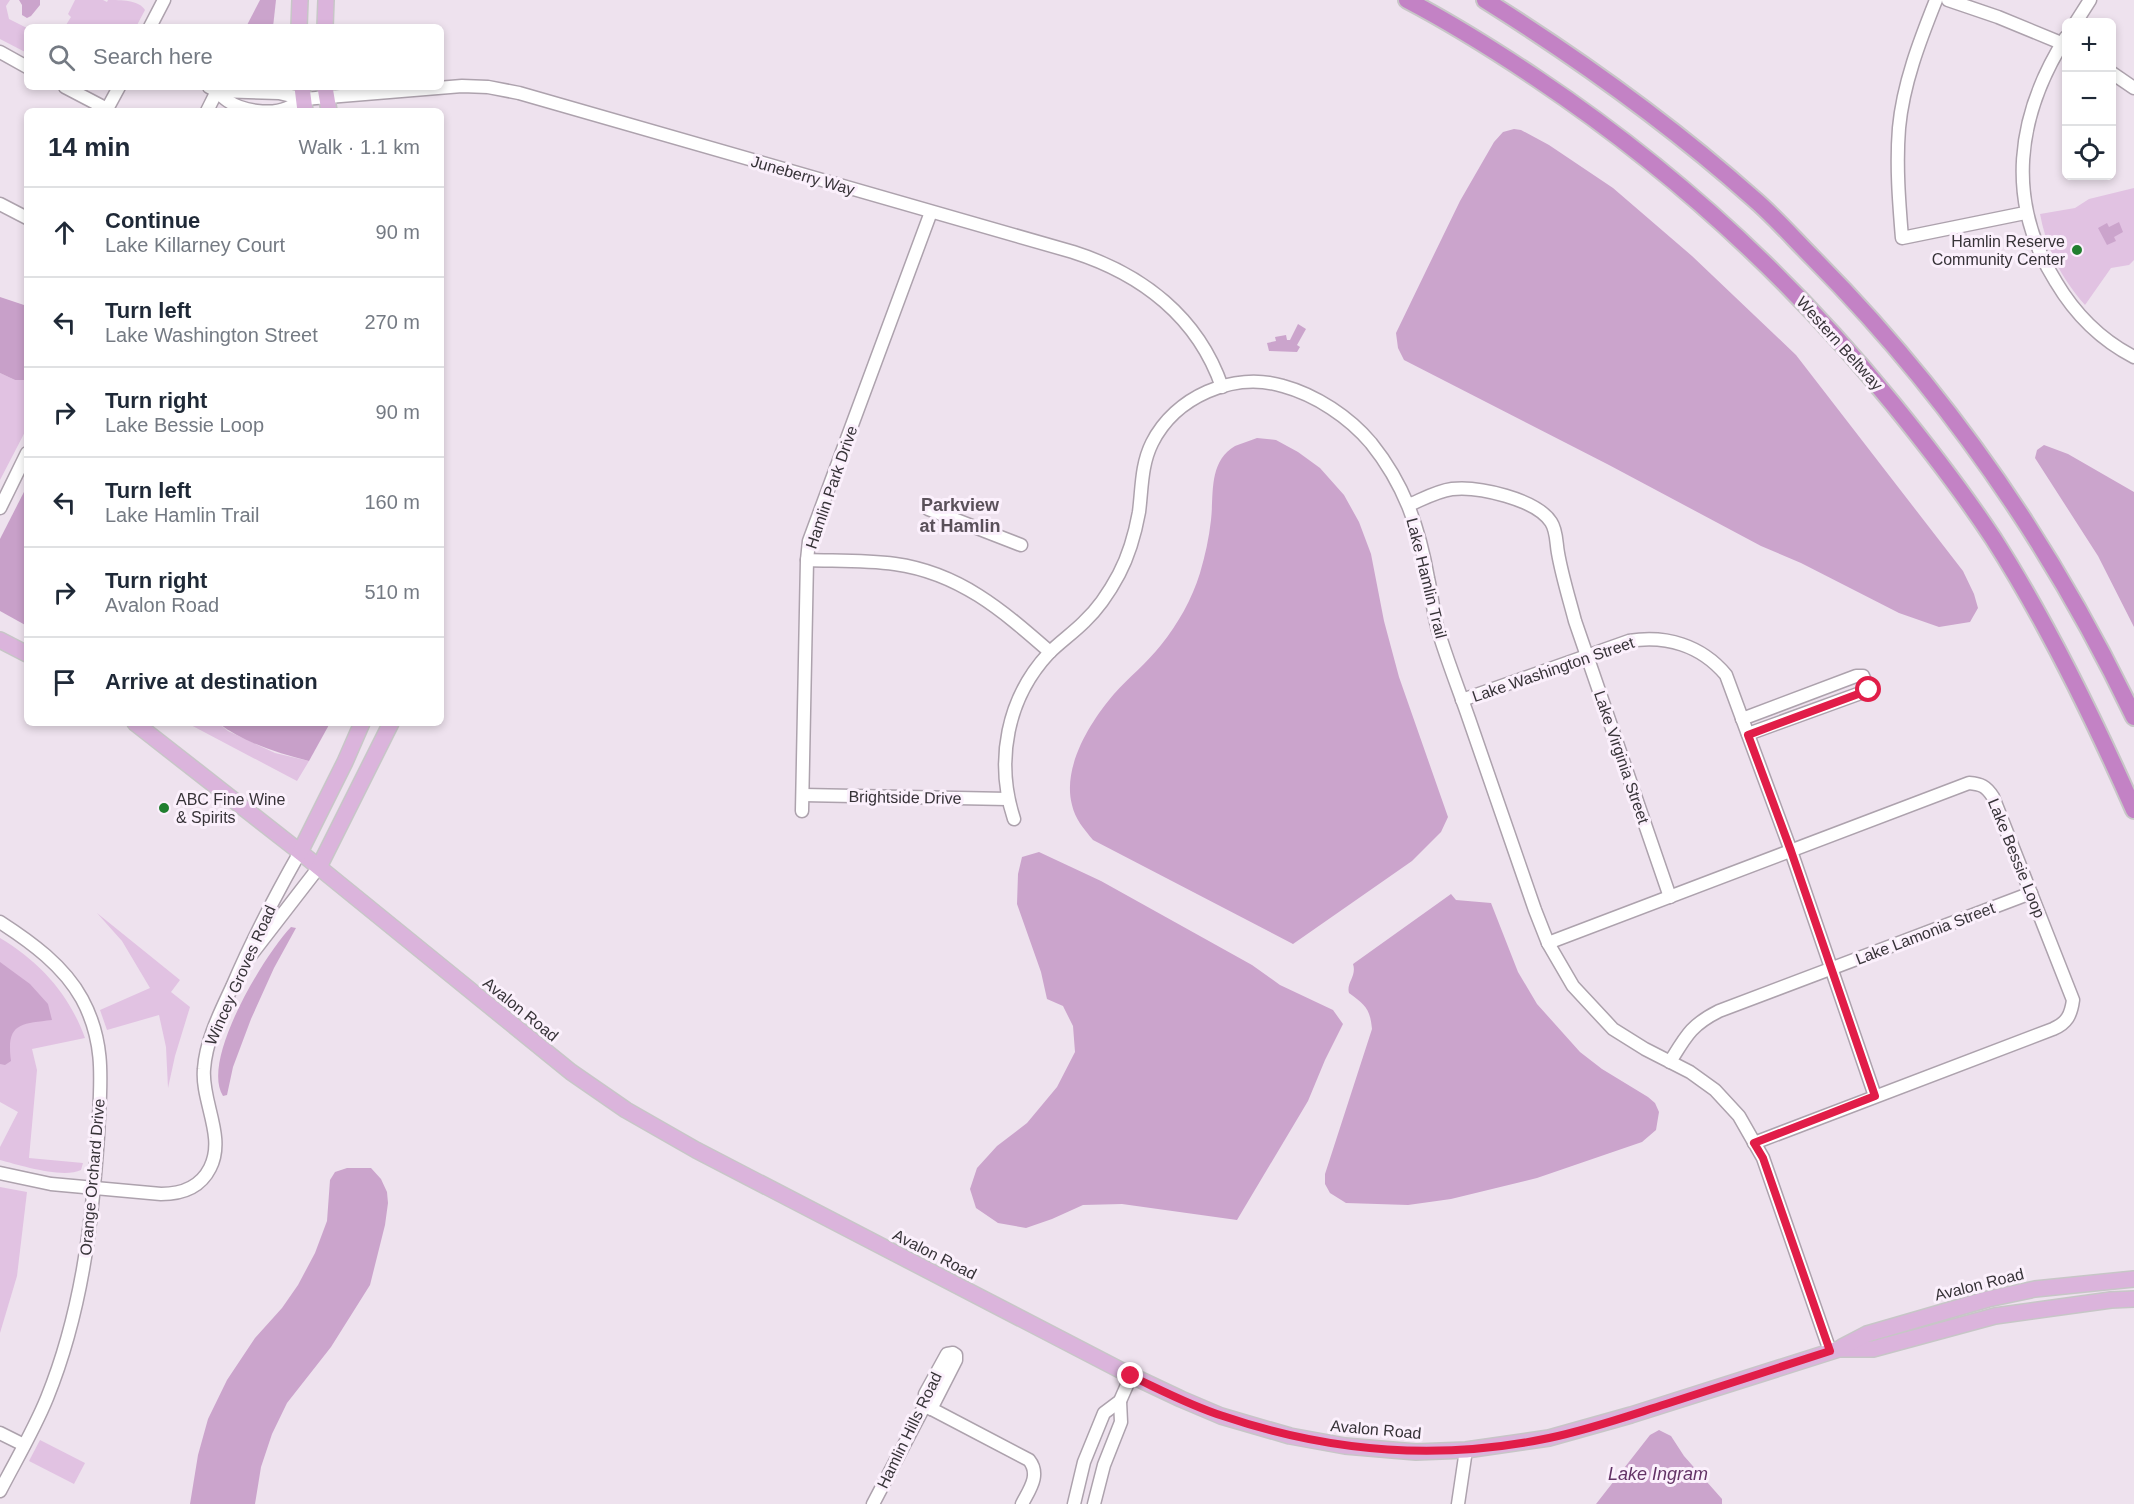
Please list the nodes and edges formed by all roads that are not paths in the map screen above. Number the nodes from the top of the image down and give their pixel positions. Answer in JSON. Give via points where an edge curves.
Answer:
{"nodes":[{"id":1,"x":300,"y":0,"type":"edge"},
{"id":2,"x":326,"y":0,"type":"edge"},
{"id":3,"x":1407,"y":0,"type":"edge"},
{"id":4,"x":1485,"y":0,"type":"edge"},
{"id":5,"x":1936,"y":0,"type":"edge"},
{"id":6,"x":1948,"y":0,"type":"edge"},
{"id":7,"x":2090,"y":0,"type":"edge"},
{"id":8,"x":161,"y":1,"type":"edge"},
{"id":9,"x":2079,"y":18,"type":"edge"},
{"id":10,"x":151,"y":24,"type":"edge"},
{"id":11,"x":299,"y":24,"type":"edge"},
{"id":12,"x":325,"y":24,"type":"edge"},
{"id":13,"x":2062,"y":41,"type":"edge"},
{"id":14,"x":2062,"y":47,"type":"edge"},
{"id":15,"x":0,"y":52,"type":"edge"},
{"id":16,"x":24,"y":64,"type":"edge"},
{"id":17,"x":2116,"y":76,"type":"edge"},
{"id":18,"x":444,"y":88,"type":"edge"},
{"id":19,"x":2134,"y":88,"type":"edge"},
{"id":20,"x":70,"y":90,"type":"edge"},
{"id":21,"x":117,"y":90,"type":"edge"},
{"id":22,"x":213,"y":90,"type":"edge"},
{"id":23,"x":214,"y":90,"type":"edge"},
{"id":24,"x":417,"y":90,"type":"edge"},
{"id":25,"x":327,"y":98,"type":"edge"},
{"id":26,"x":303,"y":99,"type":"edge"},
{"id":27,"x":103,"y":108,"type":"edge"},
{"id":28,"x":108,"y":108,"type":"edge"},
{"id":29,"x":208,"y":108,"type":"edge"},
{"id":30,"x":246,"y":108,"type":"edge"},
{"id":31,"x":288,"y":108,"type":"edge"},
{"id":32,"x":0,"y":204,"type":"edge"},
{"id":33,"x":931,"y":212,"type":"junction"},
{"id":34,"x":2025,"y":213,"type":"junction"},
{"id":35,"x":24,"y":217,"type":"edge"},
{"id":36,"x":2134,"y":357,"type":"edge"},
{"id":37,"x":1222,"y":387,"type":"junction"},
{"id":38,"x":24,"y":459,"type":"edge"},
{"id":39,"x":1409,"y":505,"type":"junction"},
{"id":40,"x":0,"y":508,"type":"edge"},
{"id":41,"x":928,"y":509,"type":"dead end"},
{"id":42,"x":1022,"y":545,"type":"dead end"},
{"id":43,"x":807,"y":560,"type":"junction"},
{"id":44,"x":0,"y":640,"type":"edge"},
{"id":45,"x":24,"y":652,"type":"edge"},
{"id":46,"x":1050,"y":652,"type":"junction"},
{"id":47,"x":1587,"y":656,"type":"junction"},
{"id":48,"x":1462,"y":700,"type":"junction"},
{"id":49,"x":2134,"y":717,"type":"edge"},
{"id":50,"x":1742,"y":719,"type":"junction"},
{"id":51,"x":139,"y":726,"type":"edge"},
{"id":52,"x":361,"y":726,"type":"edge"},
{"id":53,"x":390,"y":726,"type":"edge"},
{"id":54,"x":1748,"y":735,"type":"junction"},
{"id":55,"x":803,"y":795,"type":"junction"},
{"id":56,"x":1008,"y":799,"type":"junction"},
{"id":57,"x":2134,"y":810,"type":"edge"},
{"id":58,"x":802,"y":811,"type":"dead end"},
{"id":59,"x":1014,"y":819,"type":"dead end"},
{"id":60,"x":1791,"y":851,"type":"junction"},
{"id":61,"x":300,"y":852,"type":"junction"},
{"id":62,"x":319,"y":867,"type":"junction"},
{"id":63,"x":2031,"y":893,"type":"junction"},
{"id":64,"x":1670,"y":897,"type":"junction"},
{"id":65,"x":0,"y":922,"type":"edge"},
{"id":66,"x":1548,"y":943,"type":"junction"},
{"id":67,"x":1831,"y":969,"type":"junction"},
{"id":68,"x":229,"y":992,"type":"junction"},
{"id":69,"x":1670,"y":1062,"type":"junction"},
{"id":70,"x":1875,"y":1096,"type":"junction"},
{"id":71,"x":1754,"y":1143,"type":"junction"},
{"id":72,"x":0,"y":1173,"type":"edge"},
{"id":73,"x":94,"y":1188,"type":"junction"},
{"id":74,"x":2134,"y":1279,"type":"edge"},
{"id":75,"x":2134,"y":1299,"type":"edge"},
{"id":76,"x":1834,"y":1350,"type":"junction"},
{"id":77,"x":1131,"y":1376,"type":"junction"},
{"id":78,"x":1120,"y":1401,"type":"junction"},
{"id":79,"x":0,"y":1433,"type":"edge"},
{"id":80,"x":24,"y":1445,"type":"junction"},
{"id":81,"x":1466,"y":1450,"type":"junction"},
{"id":82,"x":0,"y":1491,"type":"edge"},
{"id":83,"x":873,"y":1504,"type":"edge"},
{"id":84,"x":1022,"y":1504,"type":"edge"},
{"id":85,"x":1074,"y":1504,"type":"edge"},
{"id":86,"x":1094,"y":1504,"type":"edge"},
{"id":87,"x":1458,"y":1504,"type":"edge"}],
"edges":[{"from":1,"to":11,"type":"main road"},
{"from":2,"to":12,"type":"main road"},
{"from":3,"to":57,"type":"highway","name":"Western Beltway","via":[[1505,57],[1643,155],[1730,228],[1813,310],[1927,446],[1992,538],[2059,652]]},
{"from":4,"to":49,"type":"highway","via":[[1669,128],[1755,200],[1850,295],[1930,388],[1990,467],[2054,565]]},
{"from":5,"to":34,"type":"street","via":[[1919,41],[1899,127],[1897,178],[1902,238]]},
{"from":6,"to":13,"type":"street"},
{"from":7,"to":9,"type":"street"},
{"from":8,"to":10,"type":"street"},
{"from":14,"to":34,"type":"street","via":[[2033,103],[2023,166]]},
{"from":15,"to":16,"type":"street"},
{"from":17,"to":19,"type":"street"},
{"from":18,"to":33,"type":"street","name":"Juneberry Way","via":[[519,93]]},
{"from":20,"to":27,"type":"street"},
{"from":21,"to":28,"type":"street"},
{"from":22,"to":29,"type":"street"},
{"from":23,"to":30,"type":"street"},
{"from":24,"to":25,"type":"street","name":"Juneberry Way"},
{"from":25,"to":26,"type":"street","name":"Juneberry Way"},
{"from":26,"to":31,"type":"street"},
{"from":32,"to":35,"type":"street"},
{"from":33,"to":37,"type":"street","name":"Juneberry Way","via":[[1084,256],[1132,278],[1165,301],[1189,326],[1207,350]]},
{"from":33,"to":43,"type":"street","name":"Hamlin Park Drive","via":[[815,522]]},
{"from":34,"to":36,"type":"street","via":[[2035,243],[2064,296],[2098,334]]},
{"from":37,"to":39,"type":"street","name":"Lake Hamlin Trail","via":[[1254,381],[1282,385],[1337,412],[1370,442]]},
{"from":37,"to":46,"type":"street","name":"Lake Hamlin Trail","via":[[1183,406],[1156,436],[1144,468],[1132,542],[1118,576],[1091,615]]},
{"from":38,"to":40,"type":"street"},
{"from":39,"to":47,"type":"street","name":"Lake Virginia Street","via":[[1439,492],[1476,490],[1504,494],[1545,515],[1554,529]]},
{"from":39,"to":48,"type":"street","name":"Lake Hamlin Trail","via":[[1437,627]]},
{"from":41,"to":42,"type":"street"},
{"from":43,"to":46,"type":"street","via":[[894,564],[939,575],[987,600]]},
{"from":43,"to":55,"type":"street","name":"Hamlin Park Drive"},
{"from":44,"to":45,"type":"main road"},
{"from":46,"to":56,"type":"street","name":"Lake Hamlin Trail","via":[[1029,680],[1012,715],[1005,760]]},
{"from":47,"to":48,"type":"street","name":"Lake Washington Street"},
{"from":47,"to":50,"type":"street","name":"Lake Washington Street","via":[[1643,639],[1674,641],[1693,648],[1726,675]]},
{"from":47,"to":64,"type":"street","name":"Lake Virginia Street"},
{"from":48,"to":66,"type":"street","name":"Lake Hamlin Trail"},
{"from":50,"to":54,"type":"street","name":"Lake Washington Street"},
{"from":50,"to":54,"type":"street","via":[[1856,676],[1863,676],[1869,690]]},
{"from":51,"to":61,"type":"main road","name":"Avalon Road"},
{"from":52,"to":61,"type":"main road"},
{"from":53,"to":62,"type":"main road"},
{"from":54,"to":60,"type":"street","name":"Lake Washington Street"},
{"from":55,"to":56,"type":"street","name":"Brightside Drive"},
{"from":55,"to":58,"type":"street","name":"Hamlin Park Drive"},
{"from":56,"to":59,"type":"street","name":"Lake Hamlin Trail"},
{"from":60,"to":63,"type":"street","name":"Lake Bessie Loop","via":[[1969,783],[1979,784],[1987,787],[1993,797]]},
{"from":60,"to":64,"type":"street","name":"Lake Bessie Loop"},
{"from":60,"to":67,"type":"street","name":"Lake Washington Street"},
{"from":61,"to":62,"type":"main road","name":"Avalon Road"},
{"from":61,"to":68,"type":"street","name":"Wincey Groves Road"},
{"from":62,"to":68,"type":"street","via":[[261,942]]},
{"from":62,"to":77,"type":"main road","name":"Avalon Road","via":[[527,1037],[626,1110]]},
{"from":63,"to":67,"type":"street","name":"Lake Lamonia Street"},
{"from":63,"to":70,"type":"street","name":"Lake Bessie Loop","via":[[2073,1000],[2072,1012],[2064,1024]]},
{"from":64,"to":66,"type":"street","name":"Lake Bessie Loop"},
{"from":65,"to":73,"type":"street","name":"Orange Orchard Drive","via":[[35,947],[68,979],[94,1028],[102,1075]]},
{"from":66,"to":69,"type":"street","name":"Lake Hamlin Trail","via":[[1573,986],[1613,1029]]},
{"from":67,"to":69,"type":"street","name":"Lake Lamonia Street","via":[[1702,1020]]},
{"from":67,"to":70,"type":"street","name":"Lake Washington Street"},
{"from":68,"to":73,"type":"street","name":"Wincey Groves Road","via":[[207,1047],[204,1069],[204,1089],[216,1147],[205,1176],[187,1191],[176,1194]]},
{"from":69,"to":71,"type":"street","name":"Lake Hamlin Trail","via":[[1715,1090],[1739,1116]]},
{"from":70,"to":71,"type":"street","name":"Lake Bessie Loop"},
{"from":71,"to":76,"type":"street","name":"Lake Hamlin Trail"},
{"from":72,"to":73,"type":"street","name":"Wincey Groves Road","via":[[51,1185]]},
{"from":73,"to":80,"type":"street","name":"Orange Orchard Drive","via":[[74,1317],[46,1399]]},
{"from":74,"to":76,"type":"main road","name":"Avalon Road","via":[[2035,1289],[1988,1299],[1867,1334]]},
{"from":75,"to":76,"type":"main road","name":"Avalon Road","via":[[1995,1316],[1873,1349]]},
{"from":76,"to":81,"type":"main road","name":"Avalon Road","via":[[1549,1438]]},
{"from":77,"to":78,"type":"street"},
{"from":77,"to":81,"type":"main road","name":"Avalon Road","via":[[1221,1416],[1290,1436],[1416,1452]]},
{"from":78,"to":85,"type":"street","via":[[1104,1413],[1084,1462]]},
{"from":78,"to":86,"type":"street","via":[[1121,1422]]},
{"from":79,"to":80,"type":"street"},
{"from":80,"to":82,"type":"street","name":"Orange Orchard Drive"},
{"from":81,"to":87,"type":"street"},
{"from":83,"to":84,"type":"street","name":"Hamlin Hills Road","via":[[928,1407],[1032,1462],[1035,1478]]}]}
